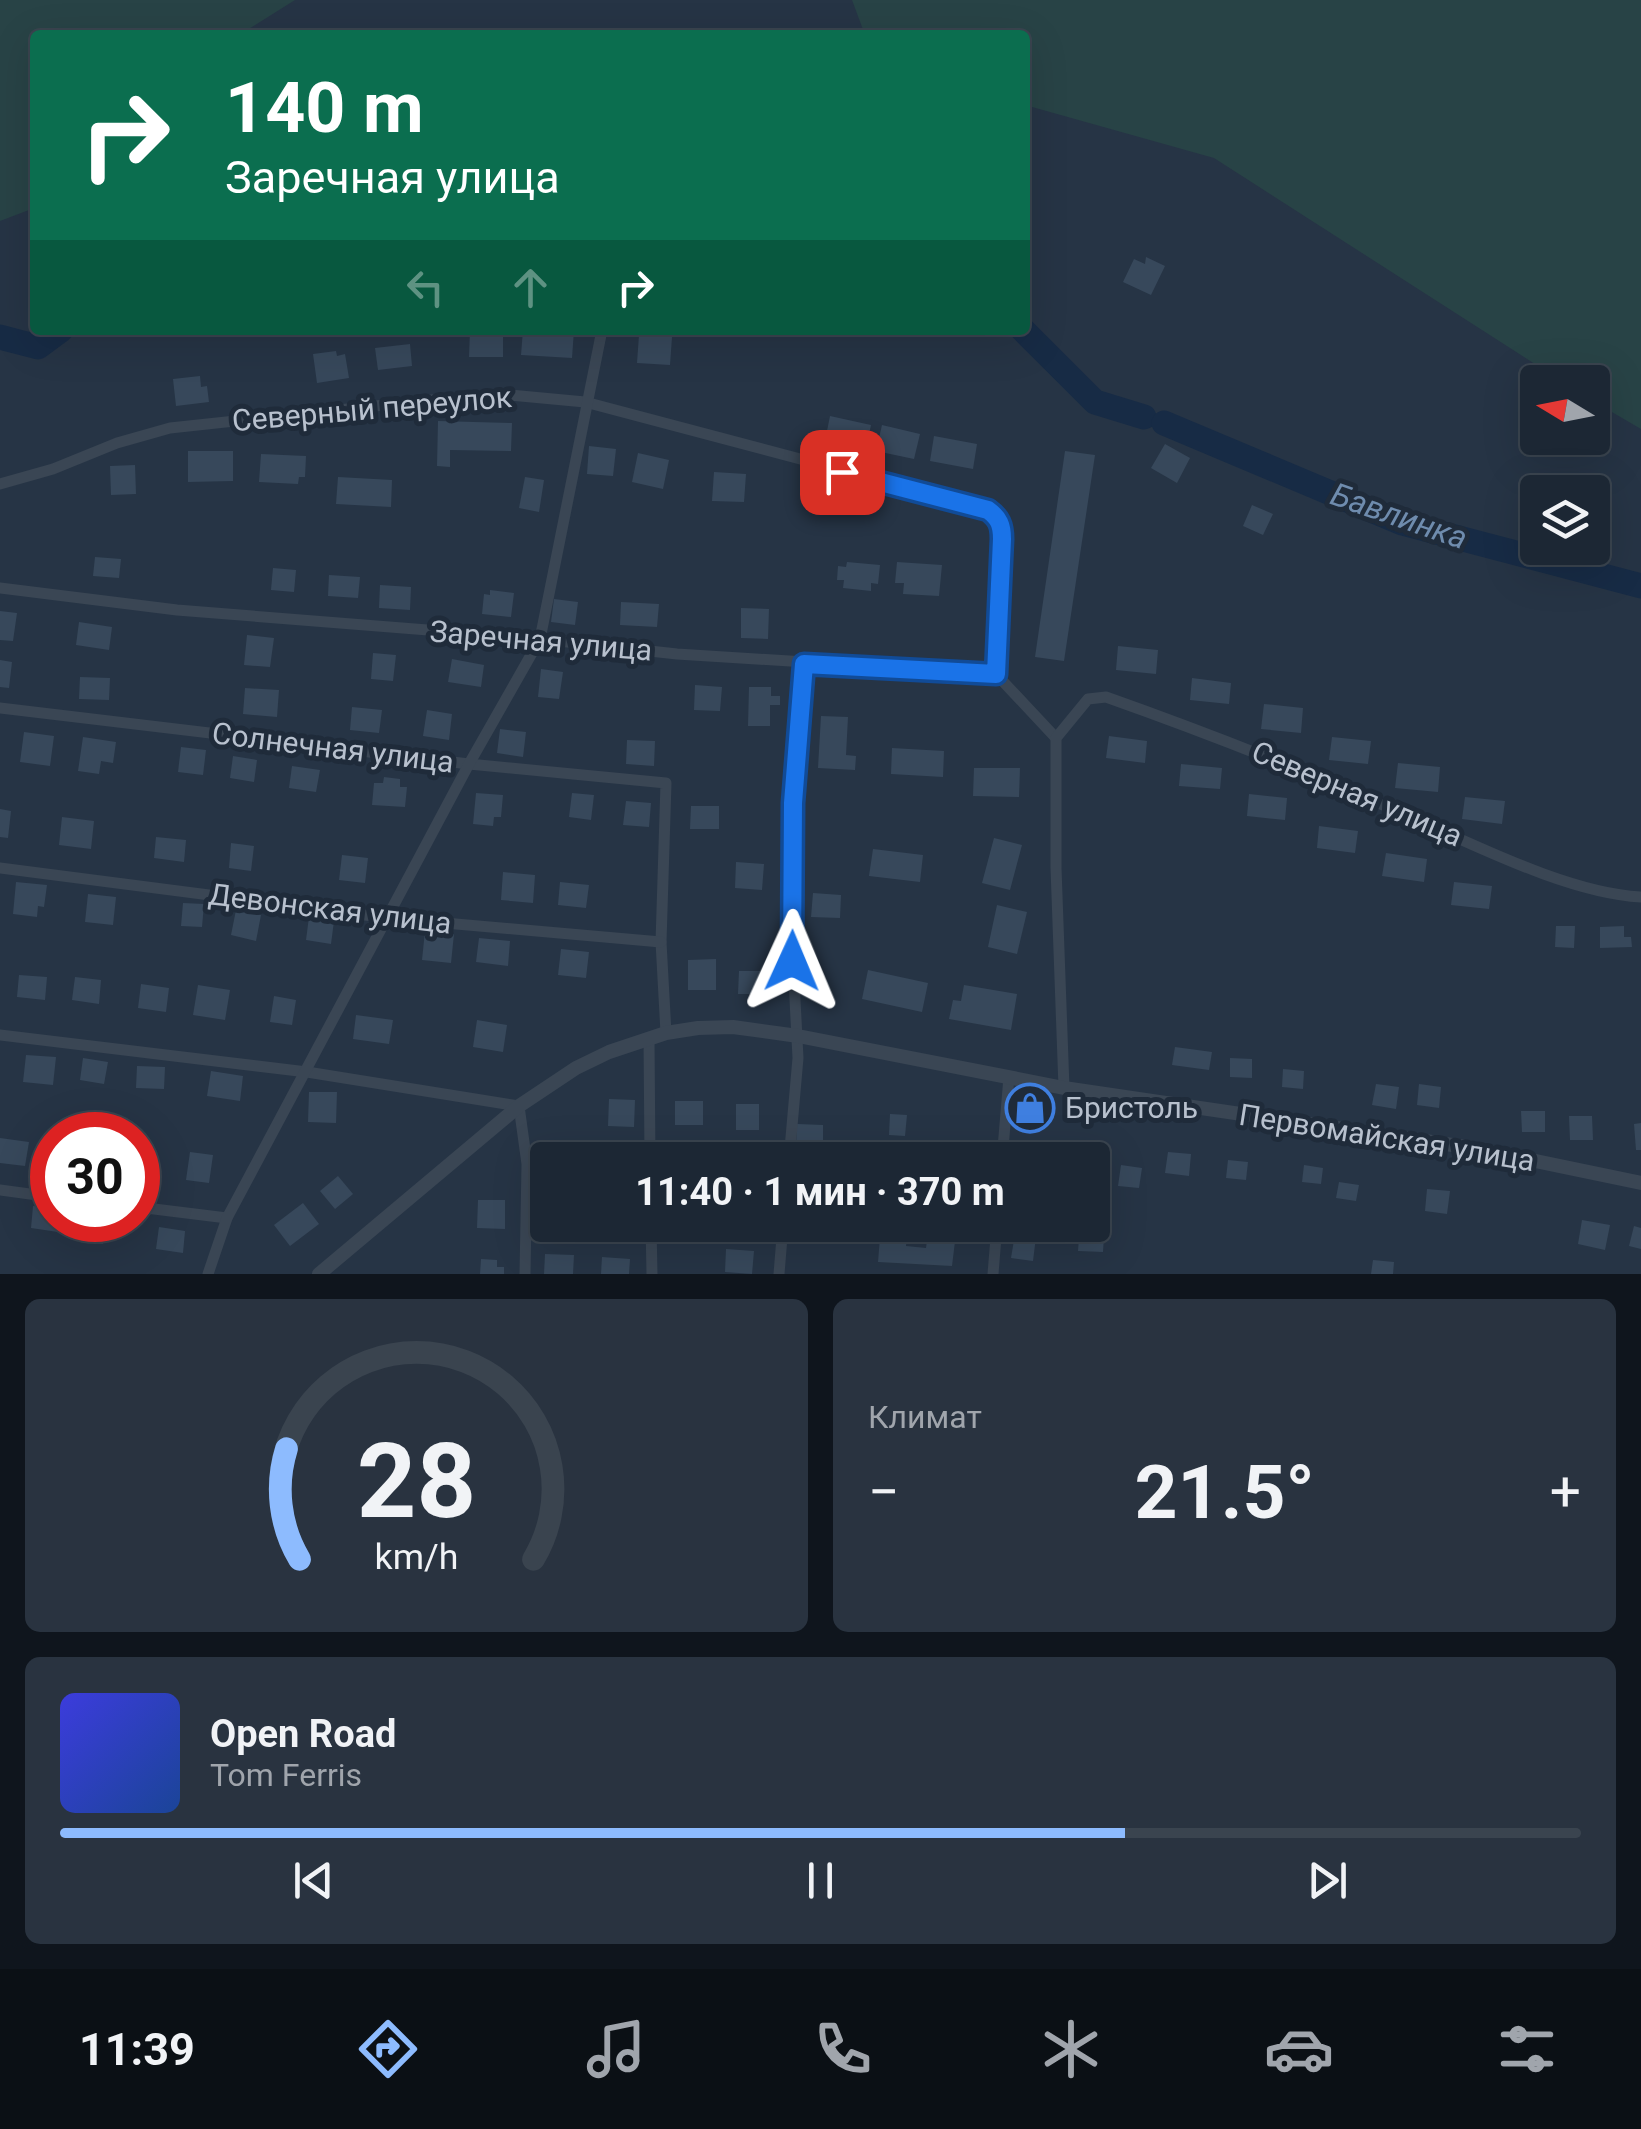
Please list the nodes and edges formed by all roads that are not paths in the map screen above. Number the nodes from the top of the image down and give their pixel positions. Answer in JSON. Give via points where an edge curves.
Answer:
{"nodes":[{"id":1,"x":601,"y":335,"type":"edge"},
{"id":2,"x":585,"y":402,"type":"junction"},
{"id":3,"x":0,"y":484,"type":"edge"},
{"id":4,"x":0,"y":588,"type":"edge"},
{"id":5,"x":540,"y":639,"type":"junction"},
{"id":6,"x":804,"y":664,"type":"junction"},
{"id":7,"x":996,"y":674,"type":"junction"},
{"id":8,"x":0,"y":708,"type":"edge"},
{"id":9,"x":1056,"y":738,"type":"junction"},
{"id":10,"x":469,"y":764,"type":"junction"},
{"id":11,"x":0,"y":868,"type":"edge"},
{"id":12,"x":1641,"y":897,"type":"edge"},
{"id":13,"x":388,"y":918,"type":"junction"},
{"id":14,"x":661,"y":942,"type":"junction"},
{"id":15,"x":666,"y":1034,"type":"junction"},
{"id":16,"x":0,"y":1035,"type":"edge"},
{"id":17,"x":798,"y":1036,"type":"junction"},
{"id":18,"x":649,"y":1039,"type":"junction"},
{"id":19,"x":307,"y":1072,"type":"junction"},
{"id":20,"x":1009,"y":1077,"type":"junction"},
{"id":21,"x":1064,"y":1088,"type":"junction"},
{"id":22,"x":519,"y":1106,"type":"junction"},
{"id":23,"x":650,"y":1142,"type":"edge"},
{"id":24,"x":790,"y":1142,"type":"edge"},
{"id":25,"x":1004,"y":1142,"type":"edge"},
{"id":26,"x":1641,"y":1183,"type":"edge"},
{"id":27,"x":0,"y":1190,"type":"edge"},
{"id":28,"x":30,"y":1194,"type":"edge"},
{"id":29,"x":160,"y":1210,"type":"edge"},
{"id":30,"x":227,"y":1218,"type":"junction"},
{"id":31,"x":651,"y":1242,"type":"edge"},
{"id":32,"x":782,"y":1242,"type":"edge"},
{"id":33,"x":996,"y":1242,"type":"edge"},
{"id":34,"x":208,"y":1274,"type":"edge"},
{"id":35,"x":318,"y":1274,"type":"edge"},
{"id":36,"x":525,"y":1274,"type":"edge"},
{"id":37,"x":652,"y":1274,"type":"edge"},
{"id":38,"x":779,"y":1274,"type":"edge"},
{"id":39,"x":993,"y":1274,"type":"edge"}],
"edges":[{"from":1,"to":2,"type":"street"},
{"from":2,"to":3,"type":"street","name":"Северный переулок","via":[[450,398],[185,426]]},
{"from":2,"to":5,"type":"street"},
{"from":2,"to":7,"type":"street","name":"Северный переулок","via":[[988,510],[1002,526]]},
{"from":4,"to":5,"type":"street","name":"Заречная улица","via":[[177,610]]},
{"from":5,"to":6,"type":"street","name":"Заречная улица"},
{"from":5,"to":10,"type":"street"},
{"from":6,"to":7,"type":"street","name":"Заречная улица"},
{"from":6,"to":17,"type":"street","via":[[793,803]]},
{"from":7,"to":9,"type":"street"},
{"from":8,"to":10,"type":"street","name":"Солнечная улица"},
{"from":9,"to":12,"type":"street","name":"Северная улица","via":[[1088,699],[1106,697],[1257,751],[1537,871]]},
{"from":9,"to":21,"type":"street"},
{"from":10,"to":13,"type":"street"},
{"from":10,"to":14,"type":"street","name":"Солнечная улица","via":[[666,783]]},
{"from":11,"to":13,"type":"street","name":"Девонская улица"},
{"from":13,"to":14,"type":"street","name":"Девонская улица"},
{"from":13,"to":19,"type":"street"},
{"from":14,"to":15,"type":"street"},
{"from":15,"to":17,"type":"street","name":"Первомайская улица","via":[[733,1028]]},
{"from":15,"to":18,"type":"street","name":"Первомайская улица"},
{"from":16,"to":19,"type":"street"},
{"from":17,"to":20,"type":"street","name":"Первомайская улица"},
{"from":17,"to":24,"type":"street"},
{"from":18,"to":22,"type":"street","name":"Первомайская улица","via":[[576,1068]]},
{"from":18,"to":23,"type":"street"},
{"from":19,"to":22,"type":"street"},
{"from":19,"to":30,"type":"street"},
{"from":20,"to":21,"type":"street","name":"Первомайская улица"},
{"from":20,"to":25,"type":"street"},
{"from":21,"to":26,"type":"street","name":"Первомайская улица","via":[[1474,1148]]},
{"from":22,"to":35,"type":"street","name":"Первомайская улица"},
{"from":22,"to":36,"type":"street","via":[[527,1164]]},
{"from":27,"to":28,"type":"street"},
{"from":29,"to":30,"type":"street"},
{"from":30,"to":34,"type":"street"},
{"from":31,"to":37,"type":"street"},
{"from":32,"to":38,"type":"street"},
{"from":33,"to":39,"type":"street"}]}
